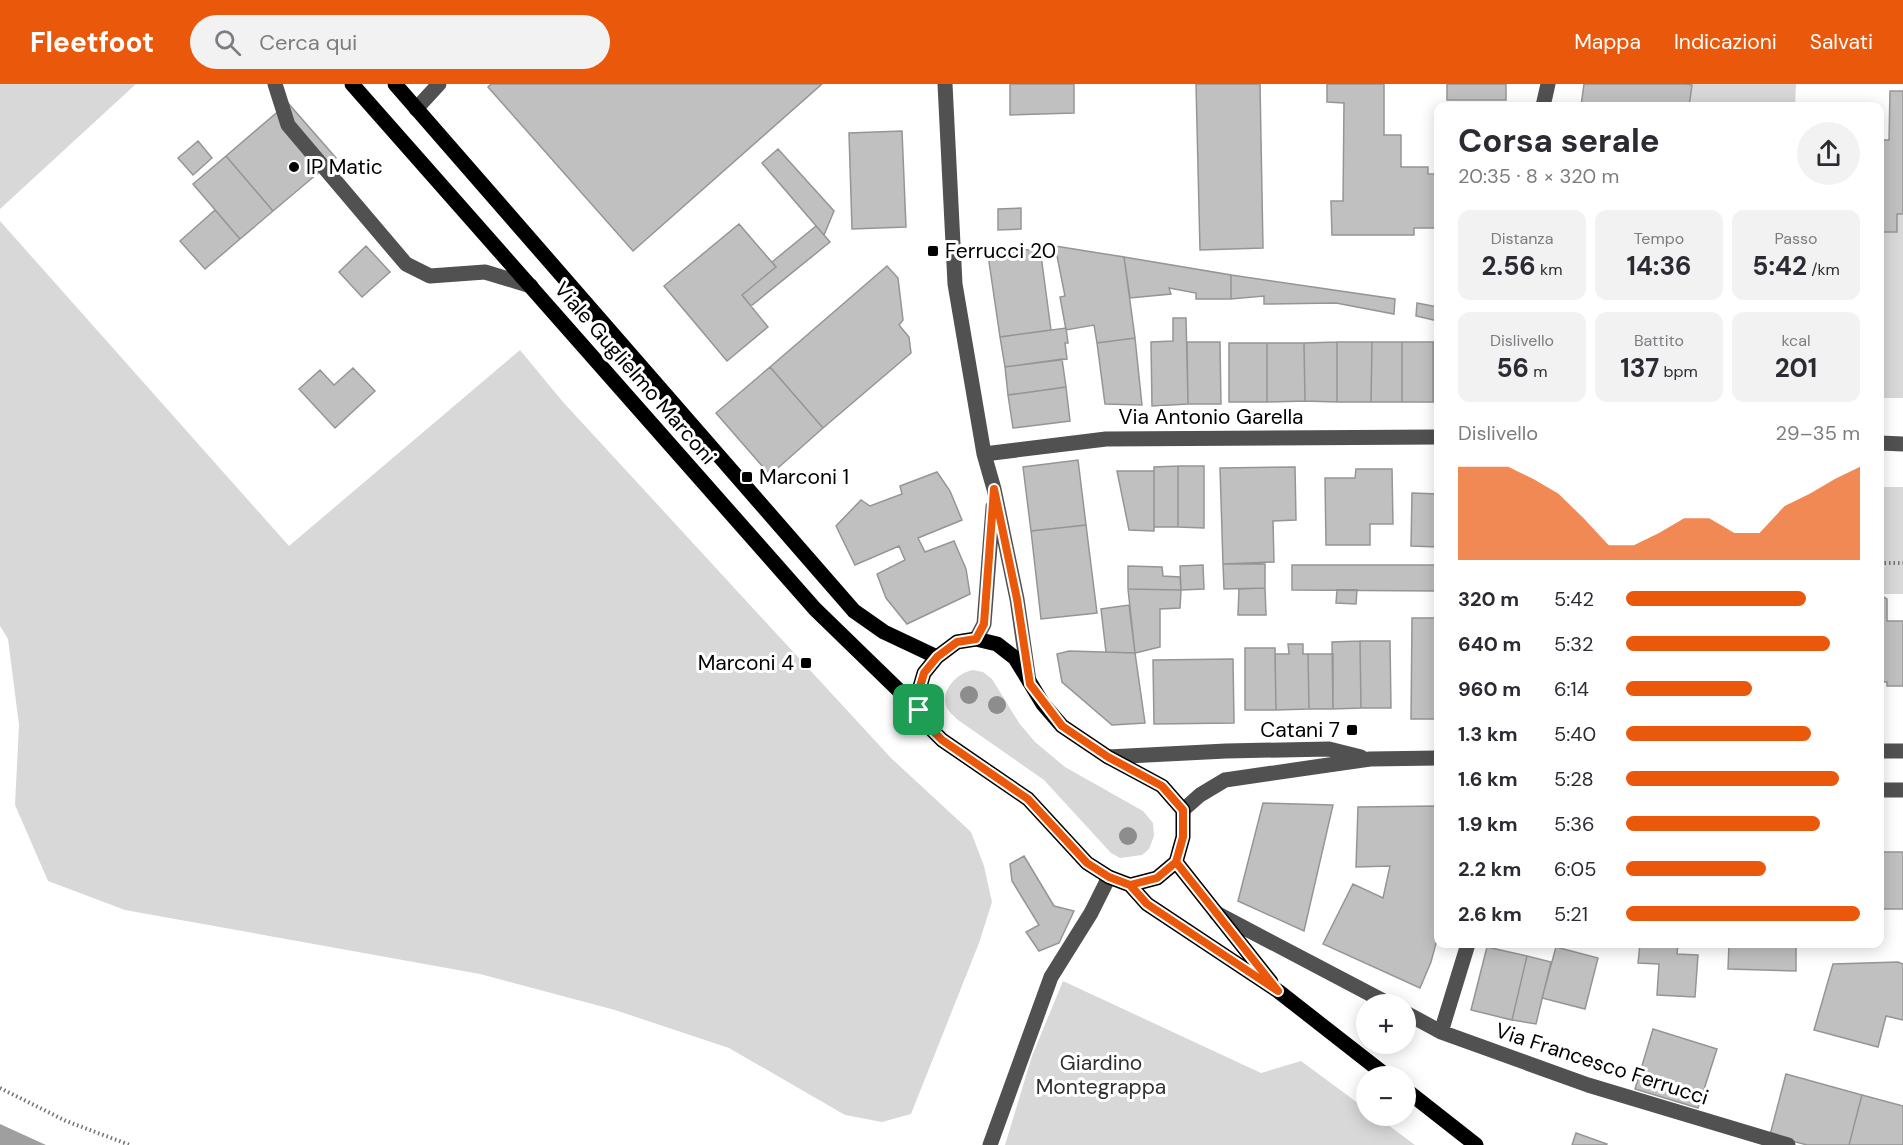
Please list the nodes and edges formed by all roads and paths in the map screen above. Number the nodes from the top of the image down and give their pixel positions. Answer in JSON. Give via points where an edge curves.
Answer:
{"nodes":[{"id":1,"x":274,"y":84,"type":"edge"},
{"id":2,"x":352,"y":84,"type":"edge"},
{"id":3,"x":394,"y":84,"type":"edge"},
{"id":4,"x":439,"y":84,"type":"edge"},
{"id":5,"x":945,"y":84,"type":"edge"},
{"id":6,"x":1548,"y":84,"type":"edge"},
{"id":7,"x":1544,"y":102,"type":"edge"},
{"id":8,"x":416,"y":109,"type":"junction"},
{"id":9,"x":531,"y":286,"type":"junction"},
{"id":10,"x":1434,"y":437,"type":"edge"},
{"id":11,"x":1884,"y":443,"type":"edge"},
{"id":12,"x":1903,"y":444,"type":"edge"},
{"id":13,"x":984,"y":454,"type":"junction"},
{"id":14,"x":994,"y":489,"type":"junction"},
{"id":15,"x":1884,"y":563,"type":"edge"},
{"id":16,"x":1903,"y":563,"type":"edge"},
{"id":17,"x":976,"y":639,"type":"junction"},
{"id":18,"x":937,"y":657,"type":"junction"},
{"id":19,"x":1030,"y":684,"type":"junction"},
{"id":20,"x":919,"y":710,"type":"junction"},
{"id":21,"x":1884,"y":751,"type":"edge"},
{"id":22,"x":1903,"y":751,"type":"edge"},
{"id":23,"x":1108,"y":757,"type":"junction"},
{"id":24,"x":1434,"y":758,"type":"edge"},
{"id":25,"x":1370,"y":759,"type":"junction"},
{"id":26,"x":1884,"y":790,"type":"edge"},
{"id":27,"x":1903,"y":790,"type":"edge"},
{"id":28,"x":1183,"y":810,"type":"junction"},
{"id":29,"x":1176,"y":862,"type":"junction"},
{"id":30,"x":1109,"y":877,"type":"junction"},
{"id":31,"x":1130,"y":885,"type":"junction"},
{"id":32,"x":1215,"y":913,"type":"junction"},
{"id":33,"x":1467,"y":948,"type":"edge"},
{"id":34,"x":1278,"y":991,"type":"junction"},
{"id":35,"x":1370,"y":994,"type":"edge"},
{"id":36,"x":1416,"y":1018,"type":"edge"},
{"id":37,"x":1441,"y":1032,"type":"junction"},
{"id":38,"x":1374,"y":1066,"type":"edge"},
{"id":39,"x":0,"y":1088,"type":"edge"},
{"id":40,"x":1416,"y":1098,"type":"edge"},
{"id":41,"x":130,"y":1145,"type":"edge"},
{"id":42,"x":990,"y":1145,"type":"edge"},
{"id":43,"x":1476,"y":1145,"type":"edge"},
{"id":44,"x":1788,"y":1145,"type":"edge"}],
"edges":[{"from":1,"to":9,"type":"street","via":[[288,125],[406,264],[430,276],[485,272]]},
{"from":2,"to":9,"type":"main road","name":"Viale Guglielmo Marconi"},
{"from":3,"to":8,"type":"main road","name":"Viale Guglielmo Marconi"},
{"from":4,"to":8,"type":"street"},
{"from":5,"to":13,"type":"street","via":[[955,284]]},
{"from":6,"to":7,"type":"street"},
{"from":8,"to":18,"type":"main road","name":"Viale Guglielmo Marconi","via":[[854,611],[884,632]]},
{"from":9,"to":20,"type":"main road","name":"Viale Guglielmo Marconi","via":[[815,609]]},
{"from":10,"to":13,"type":"street","name":"Via Antonio Garella","via":[[1106,439]]},
{"from":11,"to":12,"type":"street"},
{"from":13,"to":14,"type":"street"},
{"from":14,"to":17,"type":"street","via":[[984,624]]},
{"from":14,"to":19,"type":"street"},
{"from":15,"to":16,"type":"path"},
{"from":17,"to":18,"type":"main road","via":[[957,642]]},
{"from":17,"to":19,"type":"main road","via":[[997,644],[1015,658]]},
{"from":18,"to":20,"type":"main road","via":[[924,673]]},
{"from":19,"to":23,"type":"main road","via":[[1062,726]]},
{"from":20,"to":30,"type":"main road","via":[[942,740],[1028,799],[1087,863]]},
{"from":21,"to":22,"type":"street"},
{"from":23,"to":25,"type":"street","via":[[1329,749]]},
{"from":23,"to":28,"type":"main road","via":[[1162,786]]},
{"from":24,"to":25,"type":"street"},
{"from":25,"to":28,"type":"street","via":[[1225,780]]},
{"from":26,"to":27,"type":"street"},
{"from":28,"to":29,"type":"main road","via":[[1183,837]]},
{"from":29,"to":31,"type":"main road","via":[[1157,878]]},
{"from":29,"to":32,"type":"main road"},
{"from":30,"to":31,"type":"main road"},
{"from":30,"to":42,"type":"street","via":[[1051,977]]},
{"from":31,"to":34,"type":"main road","via":[[1147,904]]},
{"from":32,"to":34,"type":"main road"},
{"from":32,"to":35,"type":"street"},
{"from":33,"to":37,"type":"street"},
{"from":34,"to":38,"type":"main road"},
{"from":36,"to":37,"type":"street","name":"Via Francesco Ferrucci"},
{"from":37,"to":44,"type":"street","name":"Via Francesco Ferrucci","via":[[1588,1085]]},
{"from":39,"to":41,"type":"path","via":[[66,1121]]},
{"from":40,"to":43,"type":"main road"}]}
